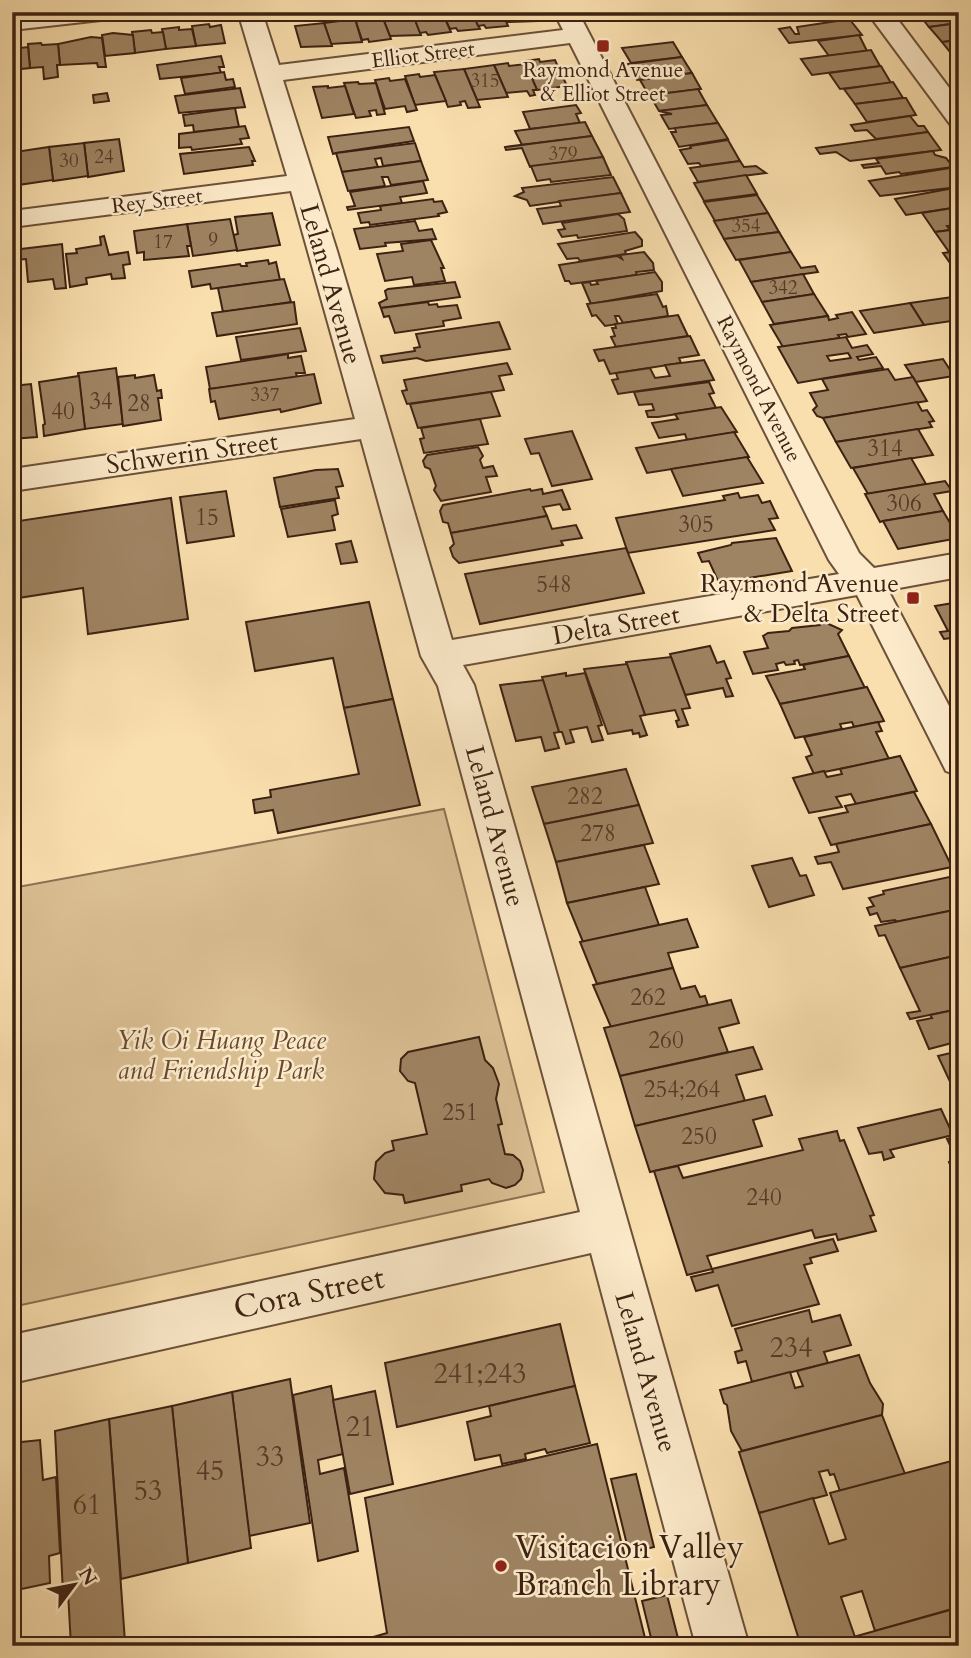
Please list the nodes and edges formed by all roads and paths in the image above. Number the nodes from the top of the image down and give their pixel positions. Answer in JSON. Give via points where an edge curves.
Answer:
{"nodes":[{"id":1,"x":110,"y":12,"type":"edge"},
{"id":2,"x":250,"y":12,"type":"edge"},
{"id":3,"x":879,"y":12,"type":"edge"},
{"id":4,"x":12,"y":23,"type":"edge"},
{"id":5,"x":572,"y":24,"type":"edge"},
{"id":6,"x":269,"y":74,"type":"junction"},
{"id":7,"x":959,"y":119,"type":"edge"},
{"id":8,"x":302,"y":182,"type":"junction"},
{"id":9,"x":12,"y":219,"type":"edge"},
{"id":10,"x":371,"y":427,"type":"junction"},
{"id":11,"x":12,"y":480,"type":"edge"},
{"id":12,"x":959,"y":565,"type":"edge"},
{"id":13,"x":867,"y":582,"type":"junction"},
{"id":14,"x":439,"y":656,"type":"junction"},
{"id":15,"x":959,"y":761,"type":"edge"},
{"id":16,"x":606,"y":1228,"type":"junction"},
{"id":17,"x":12,"y":1359,"type":"edge"},
{"id":18,"x":723,"y":1646,"type":"edge"}],
"edges":[{"from":1,"to":4,"type":"street"},
{"from":2,"to":6,"type":"street","name":"Leland Avenue"},
{"from":3,"to":7,"type":"street"},
{"from":5,"to":6,"type":"street","name":"Elliot Street"},
{"from":5,"to":13,"type":"street","name":"Raymond Avenue","via":[[846,560]]},
{"from":6,"to":8,"type":"street","name":"Leland Avenue"},
{"from":8,"to":9,"type":"street","name":"Rey Street"},
{"from":8,"to":10,"type":"street","name":"Leland Avenue"},
{"from":10,"to":11,"type":"street","name":"Schwerin Street"},
{"from":10,"to":14,"type":"street","name":"Leland Avenue"},
{"from":12,"to":13,"type":"street","name":"Delta Street"},
{"from":13,"to":14,"type":"street","name":"Delta Street"},
{"from":13,"to":15,"type":"street","name":"Raymond Avenue"},
{"from":14,"to":16,"type":"street","name":"Leland Avenue","via":[[456,685]]},
{"from":16,"to":17,"type":"street","name":"Cora Street"},
{"from":16,"to":18,"type":"street","name":"Leland Avenue"}]}
